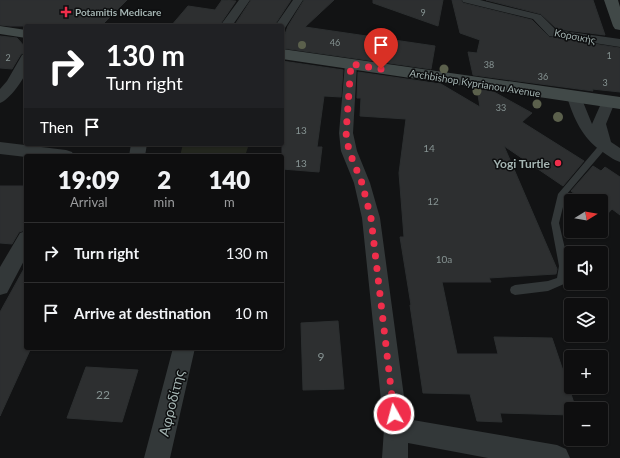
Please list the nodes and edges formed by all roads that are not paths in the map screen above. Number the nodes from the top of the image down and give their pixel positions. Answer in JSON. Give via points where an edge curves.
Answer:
{"nodes":[{"id":1,"x":245,"y":0,"type":"edge"},
{"id":2,"x":298,"y":0,"type":"edge"},
{"id":3,"x":467,"y":0,"type":"edge"},
{"id":4,"x":611,"y":0,"type":"edge"},
{"id":5,"x":227,"y":24,"type":"edge"},
{"id":6,"x":282,"y":24,"type":"edge"},
{"id":7,"x":620,"y":26,"type":"edge"},
{"id":8,"x":0,"y":30,"type":"edge"},
{"id":9,"x":24,"y":34,"type":"edge"},
{"id":10,"x":620,"y":43,"type":"edge"},
{"id":11,"x":284,"y":54,"type":"edge"},
{"id":12,"x":24,"y":62,"type":"edge"},
{"id":13,"x":351,"y":64,"type":"junction"},
{"id":14,"x":0,"y":98,"type":"edge"},
{"id":15,"x":574,"y":98,"type":"junction"},
{"id":16,"x":614,"y":102,"type":"edge"},
{"id":17,"x":604,"y":145,"type":"junction"},
{"id":18,"x":0,"y":148,"type":"edge"},
{"id":19,"x":50,"y":154,"type":"edge"},
{"id":20,"x":620,"y":156,"type":"edge"},
{"id":21,"x":24,"y":243,"type":"edge"},
{"id":22,"x":0,"y":286,"type":"edge"},
{"id":23,"x":515,"y":290,"type":"dead end"},
{"id":24,"x":184,"y":350,"type":"edge"},
{"id":25,"x":396,"y":430,"type":"junction"},
{"id":26,"x":157,"y":458,"type":"edge"},
{"id":27,"x":396,"y":458,"type":"edge"},
{"id":28,"x":557,"y":458,"type":"edge"}],
"edges":[{"from":1,"to":5,"type":"street"},
{"from":2,"to":6,"type":"street"},
{"from":3,"to":10,"type":"street","name":"Κορσικής","via":[[541,19],[553,33]]},
{"from":4,"to":7,"type":"main road"},
{"from":8,"to":9,"type":"main road"},
{"from":11,"to":13,"type":"main road","name":"Archbishop Kyprianou Avenue"},
{"from":12,"to":14,"type":"street","via":[[13,83]]},
{"from":13,"to":15,"type":"main road","name":"Archbishop Kyprianou Avenue"},
{"from":13,"to":25,"type":"street","via":[[346,133],[349,151],[362,183],[371,218]]},
{"from":15,"to":16,"type":"main road","name":"Archbishop Kyprianou Avenue"},
{"from":15,"to":17,"type":"street","via":[[591,135]]},
{"from":16,"to":17,"type":"street","name":"Archbishop Kyprianou Avenue","via":[[599,124]]},
{"from":17,"to":20,"type":"street"},
{"from":17,"to":23,"type":"lane","via":[[562,194],[555,223],[564,266],[561,281],[548,286]]},
{"from":18,"to":19,"type":"street"},
{"from":21,"to":22,"type":"street"},
{"from":24,"to":26,"type":"street","name":"Αφροδίτης"},
{"from":25,"to":27,"type":"street"},
{"from":25,"to":28,"type":"street"}]}
